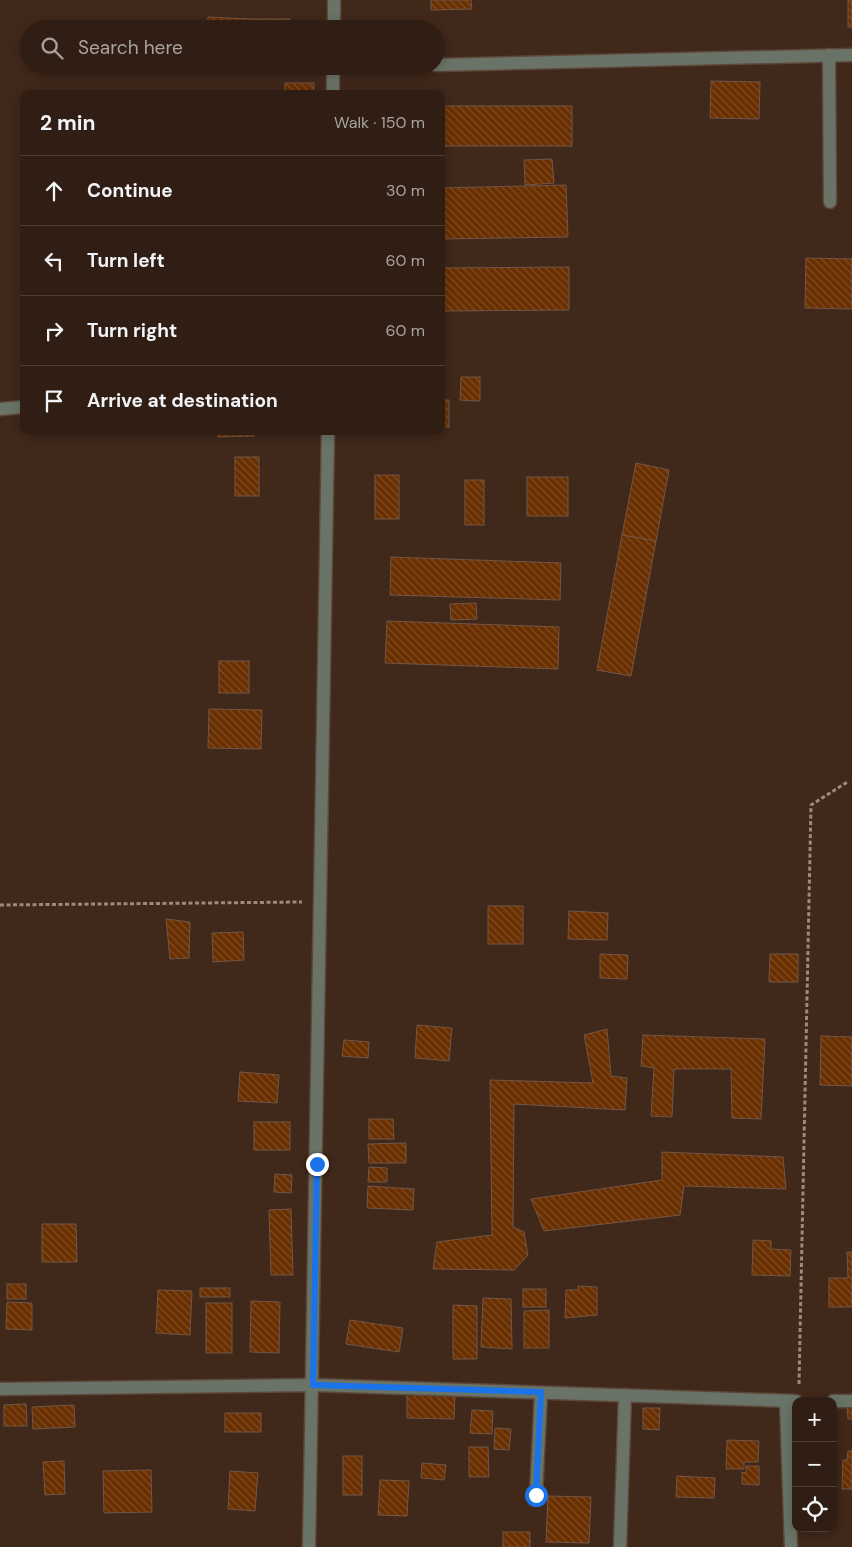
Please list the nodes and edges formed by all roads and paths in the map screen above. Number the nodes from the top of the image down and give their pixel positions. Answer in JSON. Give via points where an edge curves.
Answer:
{"nodes":[{"id":1,"x":334,"y":0,"type":"edge"},
{"id":2,"x":334,"y":20,"type":"edge"},
{"id":3,"x":852,"y":54,"type":"edge"},
{"id":4,"x":828,"y":55,"type":"junction"},
{"id":5,"x":445,"y":65,"type":"edge"},
{"id":6,"x":333,"y":75,"type":"edge"},
{"id":7,"x":333,"y":90,"type":"edge"},
{"id":8,"x":830,"y":202,"type":"dead end"},
{"id":9,"x":20,"y":407,"type":"edge"},
{"id":10,"x":0,"y":408,"type":"edge"},
{"id":11,"x":328,"y":435,"type":"edge"},
{"id":12,"x":849,"y":782,"type":"dead end"},
{"id":13,"x":320,"y":902,"type":"junction"},
{"id":14,"x":0,"y":905,"type":"edge"},
{"id":15,"x":313,"y":1385,"type":"junction"},
{"id":16,"x":0,"y":1389,"type":"edge"},
{"id":17,"x":541,"y":1392,"type":"junction"},
{"id":18,"x":626,"y":1396,"type":"junction"},
{"id":19,"x":794,"y":1397,"type":"edge"},
{"id":20,"x":792,"y":1398,"type":"edge"},
{"id":21,"x":837,"y":1401,"type":"edge"},
{"id":22,"x":852,"y":1401,"type":"edge"},
{"id":23,"x":793,"y":1442,"type":"edge"},
{"id":24,"x":536,"y":1495,"type":"dead end"},
{"id":25,"x":309,"y":1547,"type":"edge"},
{"id":26,"x":620,"y":1547,"type":"edge"},
{"id":27,"x":791,"y":1547,"type":"edge"}],
"edges":[{"from":1,"to":2,"type":"street"},
{"from":3,"to":4,"type":"street"},
{"from":4,"to":5,"type":"street"},
{"from":4,"to":8,"type":"street"},
{"from":6,"to":7,"type":"street"},
{"from":9,"to":10,"type":"street"},
{"from":11,"to":13,"type":"street"},
{"from":12,"to":19,"type":"path","via":[[811,804]]},
{"from":13,"to":14,"type":"path"},
{"from":13,"to":15,"type":"street"},
{"from":15,"to":16,"type":"street"},
{"from":15,"to":17,"type":"street"},
{"from":15,"to":25,"type":"street"},
{"from":17,"to":18,"type":"street"},
{"from":17,"to":24,"type":"street"},
{"from":18,"to":20,"type":"street"},
{"from":18,"to":26,"type":"street"},
{"from":21,"to":22,"type":"street"},
{"from":23,"to":27,"type":"street"}]}
